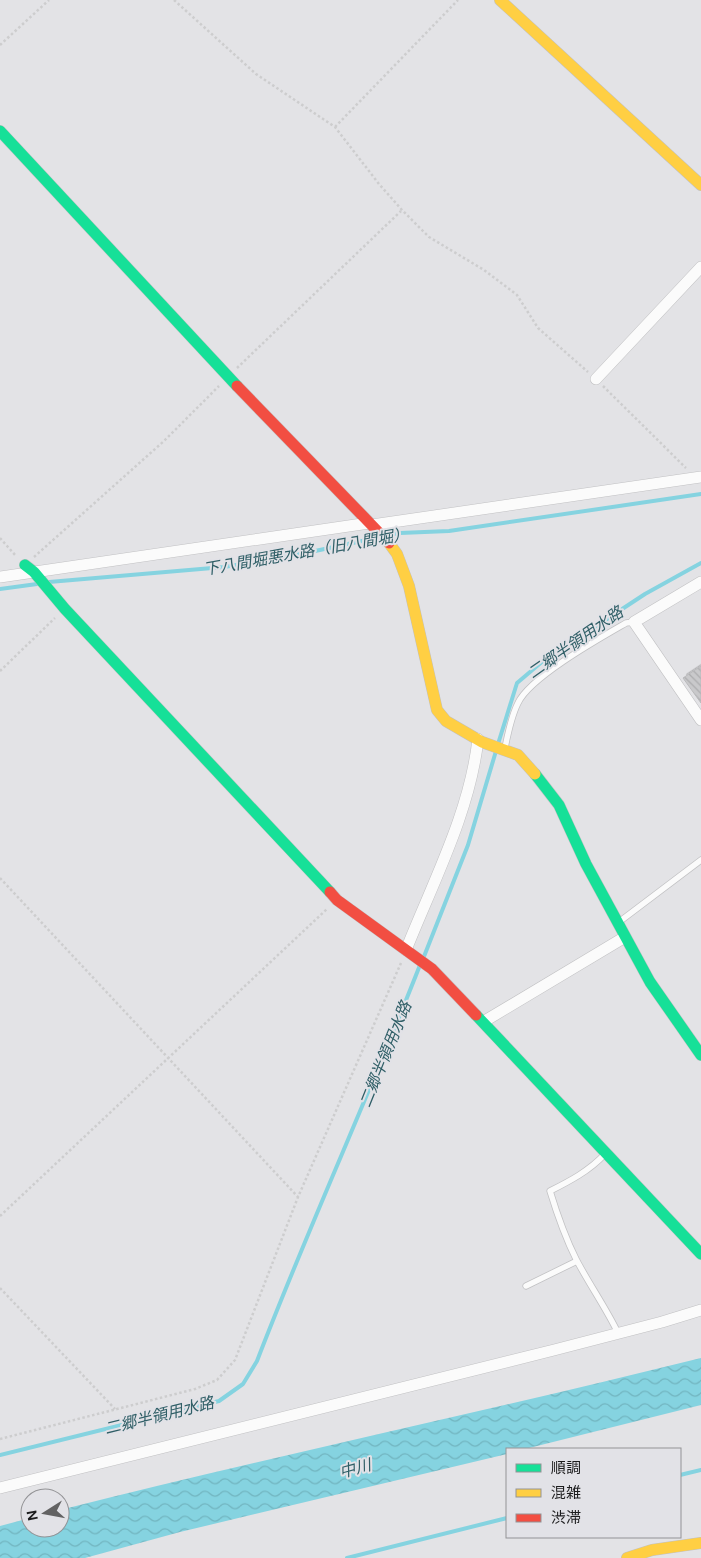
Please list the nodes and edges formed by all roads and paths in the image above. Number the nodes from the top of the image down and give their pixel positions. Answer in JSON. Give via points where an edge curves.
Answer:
{"nodes":[{"id":1,"x":49,"y":0,"type":"edge"},
{"id":2,"x":174,"y":0,"type":"edge"},
{"id":3,"x":458,"y":0,"type":"edge"},
{"id":4,"x":500,"y":0,"type":"edge"},
{"id":5,"x":0,"y":45,"type":"edge"},
{"id":6,"x":335,"y":127,"type":"junction"},
{"id":7,"x":0,"y":131,"type":"edge"},
{"id":8,"x":701,"y":185,"type":"edge"},
{"id":9,"x":402,"y":210,"type":"junction"},
{"id":10,"x":701,"y":267,"type":"edge"},
{"id":11,"x":228,"y":376,"type":"junction"},
{"id":12,"x":596,"y":379,"type":"junction"},
{"id":13,"x":698,"y":478,"type":"edge"},
{"id":14,"x":372,"y":526,"type":"junction"},
{"id":15,"x":0,"y":538,"type":"edge"},
{"id":16,"x":29,"y":568,"type":"junction"},
{"id":17,"x":0,"y":576,"type":"edge"},
{"id":18,"x":701,"y":582,"type":"edge"},
{"id":19,"x":65,"y":609,"type":"junction"},
{"id":20,"x":634,"y":622,"type":"junction"},
{"id":21,"x":0,"y":670,"type":"edge"},
{"id":22,"x":701,"y":720,"type":"edge"},
{"id":23,"x":480,"y":741,"type":"junction"},
{"id":24,"x":504,"y":750,"type":"junction"},
{"id":25,"x":701,"y":860,"type":"edge"},
{"id":26,"x":0,"y":878,"type":"edge"},
{"id":27,"x":336,"y":900,"type":"junction"},
{"id":28,"x":618,"y":923,"type":"junction"},
{"id":29,"x":625,"y":937,"type":"junction"},
{"id":30,"x":406,"y":950,"type":"junction"},
{"id":31,"x":483,"y":1022,"type":"junction"},
{"id":32,"x":701,"y":1055,"type":"edge"},
{"id":33,"x":169,"y":1058,"type":"junction"},
{"id":34,"x":606,"y":1154,"type":"junction"},
{"id":35,"x":298,"y":1197,"type":"junction"},
{"id":36,"x":0,"y":1216,"type":"edge"},
{"id":37,"x":701,"y":1254,"type":"edge"},
{"id":38,"x":577,"y":1261,"type":"junction"},
{"id":39,"x":526,"y":1286,"type":"dead end"},
{"id":40,"x":0,"y":1288,"type":"edge"},
{"id":41,"x":701,"y":1310,"type":"edge"},
{"id":42,"x":618,"y":1333,"type":"junction"},
{"id":43,"x":115,"y":1409,"type":"junction"},
{"id":44,"x":0,"y":1439,"type":"edge"},
{"id":45,"x":0,"y":1488,"type":"edge"},
{"id":46,"x":701,"y":1543,"type":"edge"},
{"id":47,"x":652,"y":1554,"type":"edge"},
{"id":48,"x":627,"y":1558,"type":"edge"}],
"edges":[{"from":1,"to":5,"type":"path"},
{"from":2,"to":6,"type":"path","via":[[256,74]]},
{"from":3,"to":6,"type":"path"},
{"from":4,"to":8,"type":"main road"},
{"from":6,"to":9,"type":"path"},
{"from":7,"to":11,"type":"main road"},
{"from":9,"to":11,"type":"path"},
{"from":9,"to":12,"type":"path","via":[[429,237],[484,270],[517,296],[538,328]]},
{"from":10,"to":12,"type":"street"},
{"from":11,"to":14,"type":"main road"},
{"from":11,"to":16,"type":"path"},
{"from":12,"to":13,"type":"path"},
{"from":13,"to":14,"type":"street"},
{"from":14,"to":16,"type":"street"},
{"from":14,"to":23,"type":"main road","via":[[397,554],[408,586],[437,710],[446,721]]},
{"from":15,"to":16,"type":"path"},
{"from":16,"to":17,"type":"street"},
{"from":16,"to":19,"type":"main road"},
{"from":18,"to":20,"type":"street"},
{"from":19,"to":21,"type":"path"},
{"from":19,"to":27,"type":"main road"},
{"from":20,"to":22,"type":"street"},
{"from":20,"to":24,"type":"lane","via":[[626,622],[580,650],[524,694],[511,720]]},
{"from":23,"to":24,"type":"main road"},
{"from":23,"to":30,"type":"street","via":[[468,795]]},
{"from":24,"to":28,"type":"main road","via":[[518,756],[559,805]]},
{"from":25,"to":28,"type":"lane"},
{"from":26,"to":33,"type":"path"},
{"from":27,"to":30,"type":"main road"},
{"from":27,"to":33,"type":"path"},
{"from":28,"to":29,"type":"main road"},
{"from":29,"to":31,"type":"street"},
{"from":29,"to":32,"type":"main road","via":[[650,982]]},
{"from":30,"to":31,"type":"main road","via":[[432,969]]},
{"from":30,"to":35,"type":"path"},
{"from":31,"to":34,"type":"main road"},
{"from":33,"to":35,"type":"path"},
{"from":33,"to":36,"type":"path"},
{"from":34,"to":37,"type":"main road"},
{"from":34,"to":38,"type":"lane","via":[[594,1166],[550,1191]]},
{"from":35,"to":43,"type":"path","via":[[235,1360],[217,1380],[195,1390]]},
{"from":38,"to":39,"type":"lane"},
{"from":38,"to":42,"type":"lane"},
{"from":40,"to":43,"type":"path"},
{"from":41,"to":42,"type":"street"},
{"from":42,"to":45,"type":"street"},
{"from":43,"to":44,"type":"path"},
{"from":46,"to":47,"type":"main road"},
{"from":47,"to":48,"type":"main road"}]}
